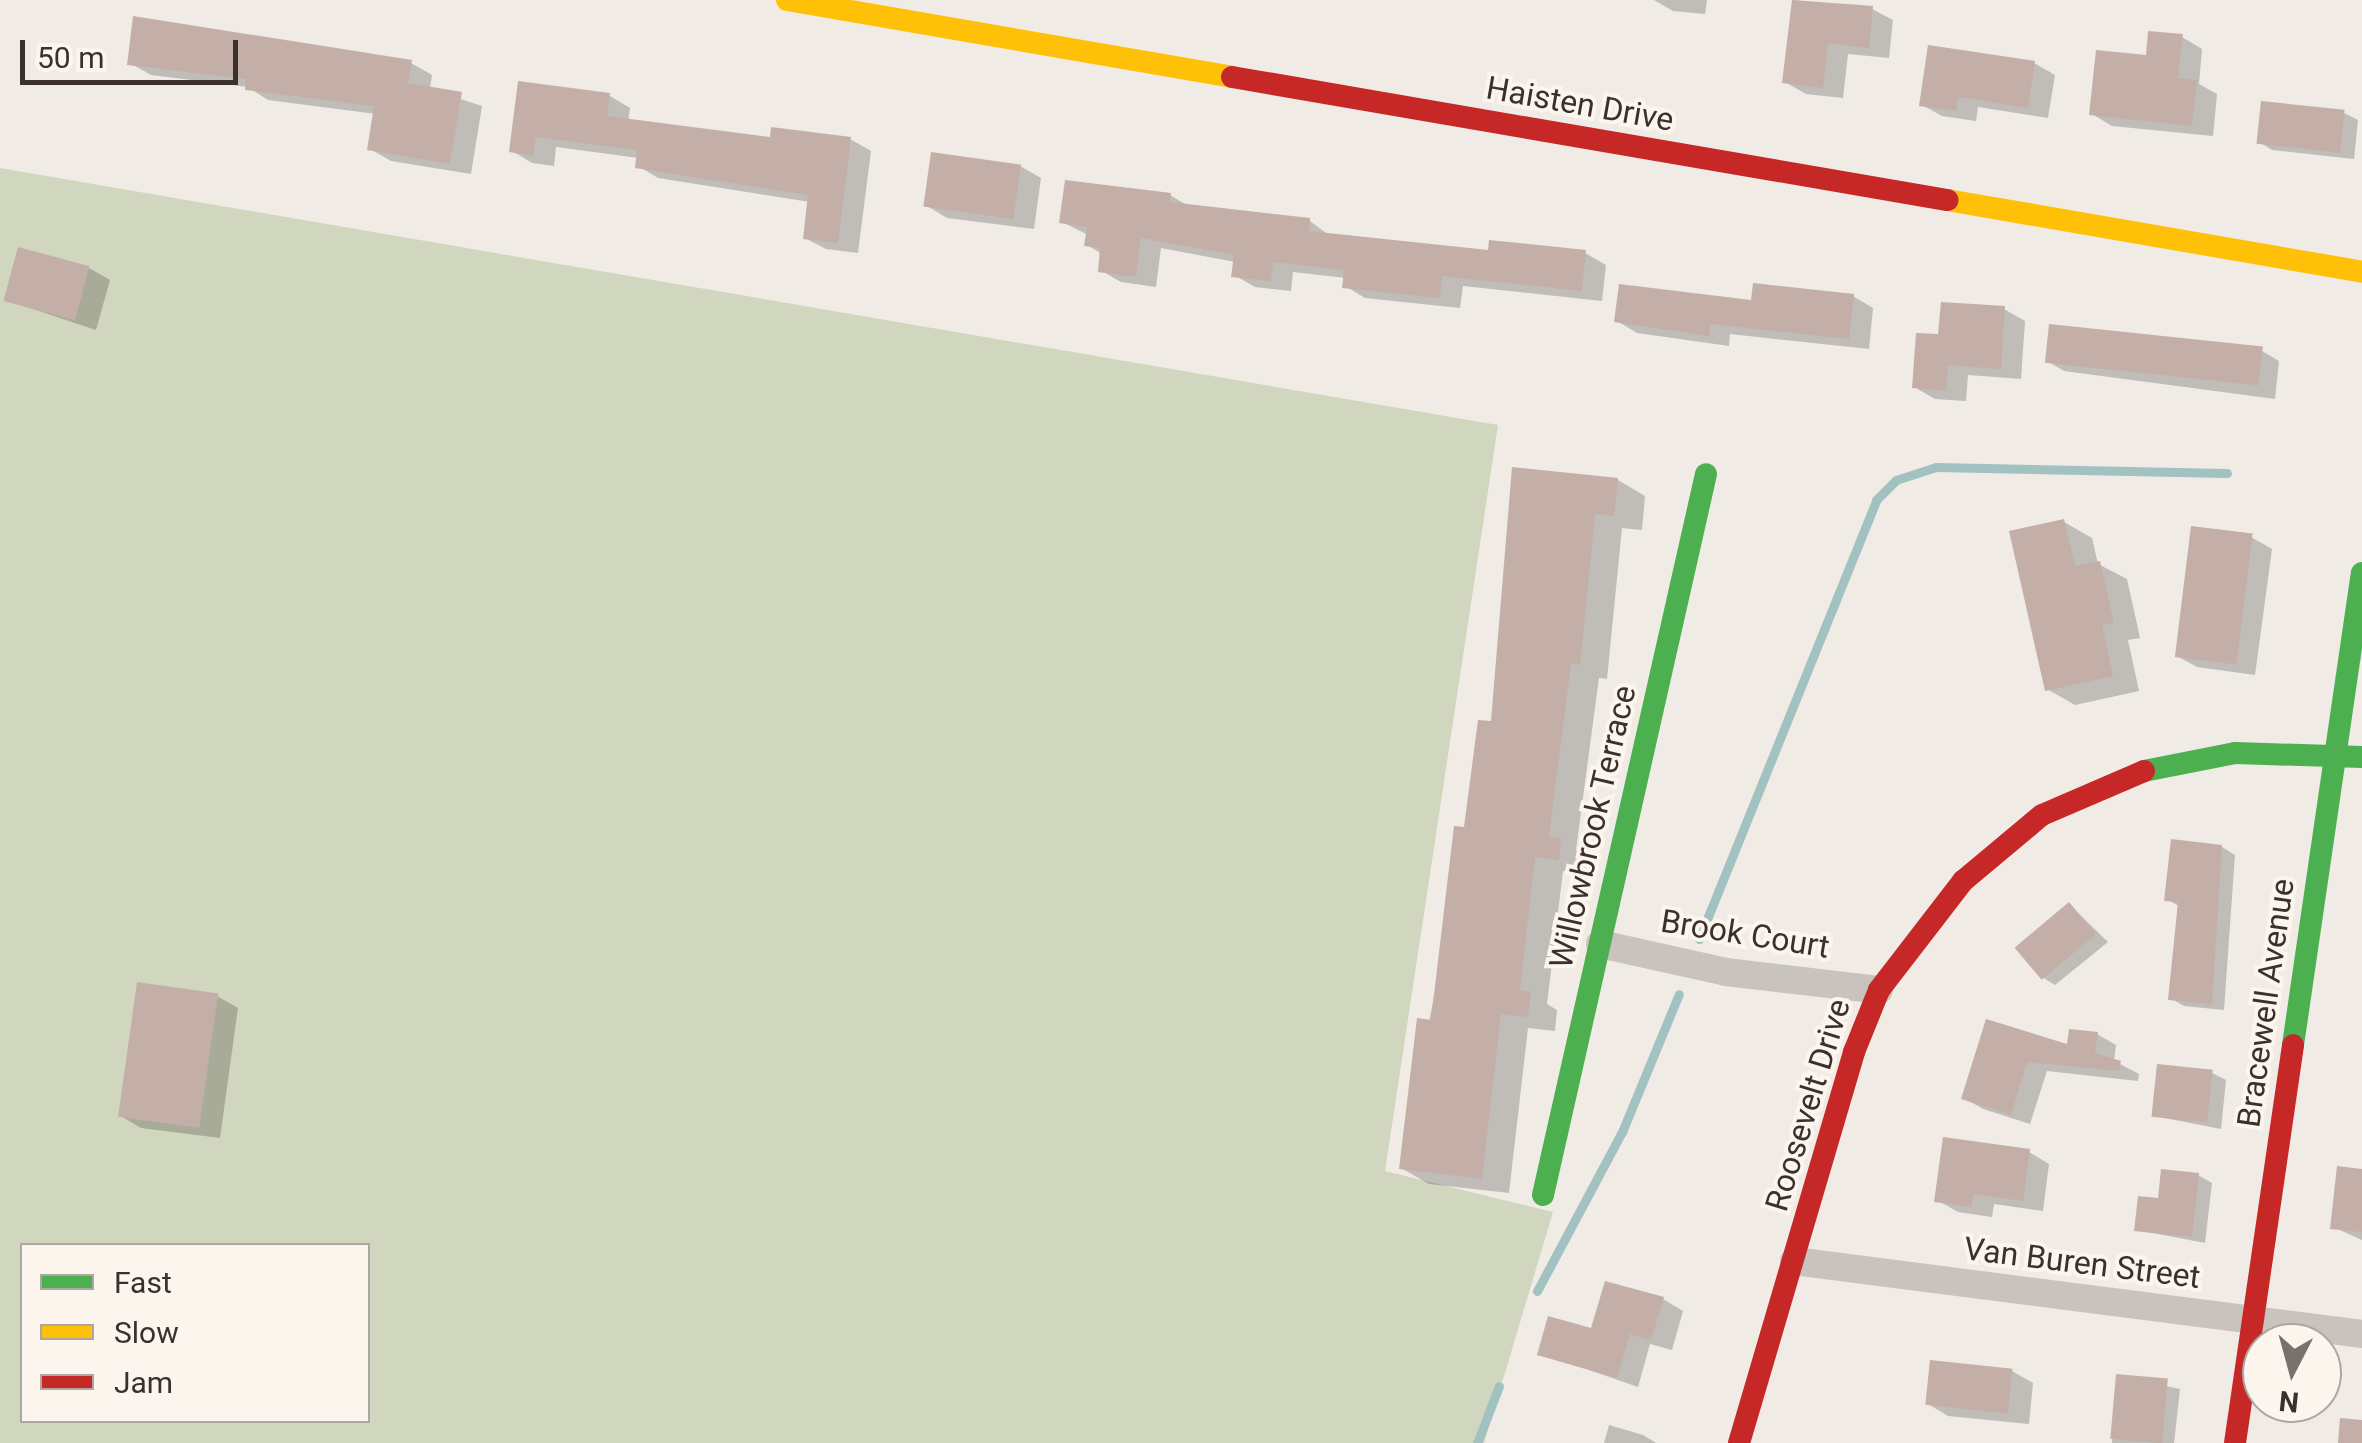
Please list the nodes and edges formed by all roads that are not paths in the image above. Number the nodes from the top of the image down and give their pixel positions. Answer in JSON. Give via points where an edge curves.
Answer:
{"nodes":[{"id":1,"x":787,"y":0,"type":"edge"},
{"id":2,"x":2362,"y":272,"type":"edge"},
{"id":3,"x":1706,"y":474,"type":"dead end"},
{"id":4,"x":2362,"y":572,"type":"edge"},
{"id":5,"x":2335,"y":757,"type":"junction"},
{"id":6,"x":2362,"y":757,"type":"edge"},
{"id":7,"x":1600,"y":944,"type":"junction"},
{"id":8,"x":1879,"y":990,"type":"junction"},
{"id":9,"x":1544,"y":1195,"type":"dead end"},
{"id":10,"x":1794,"y":1261,"type":"junction"},
{"id":11,"x":2253,"y":1320,"type":"junction"},
{"id":12,"x":2362,"y":1334,"type":"edge"},
{"id":13,"x":1739,"y":1443,"type":"edge"},
{"id":14,"x":2236,"y":1443,"type":"edge"}],
"edges":[{"from":1,"to":2,"type":"street","name":"Haisten Drive"},
{"from":3,"to":7,"type":"street","name":"Willowbrook Terrace"},
{"from":4,"to":5,"type":"street","name":"Bracewell Avenue"},
{"from":5,"to":6,"type":"street","name":"Roosevelt Drive"},
{"from":5,"to":8,"type":"street","name":"Roosevelt Drive","via":[[2196,756],[2118,779],[2042,815],[1963,880]]},
{"from":5,"to":11,"type":"street","name":"Bracewell Avenue"},
{"from":7,"to":8,"type":"street","name":"Brook Court","via":[[1726,972]]},
{"from":7,"to":9,"type":"street","name":"Willowbrook Terrace"},
{"from":8,"to":10,"type":"street","name":"Roosevelt Drive","via":[[1854,1052]]},
{"from":10,"to":11,"type":"street","name":"Van Buren Street"},
{"from":10,"to":13,"type":"street","name":"Roosevelt Drive"},
{"from":11,"to":12,"type":"street","name":"Van Buren Street"},
{"from":11,"to":14,"type":"street","name":"Bracewell Avenue"}]}
